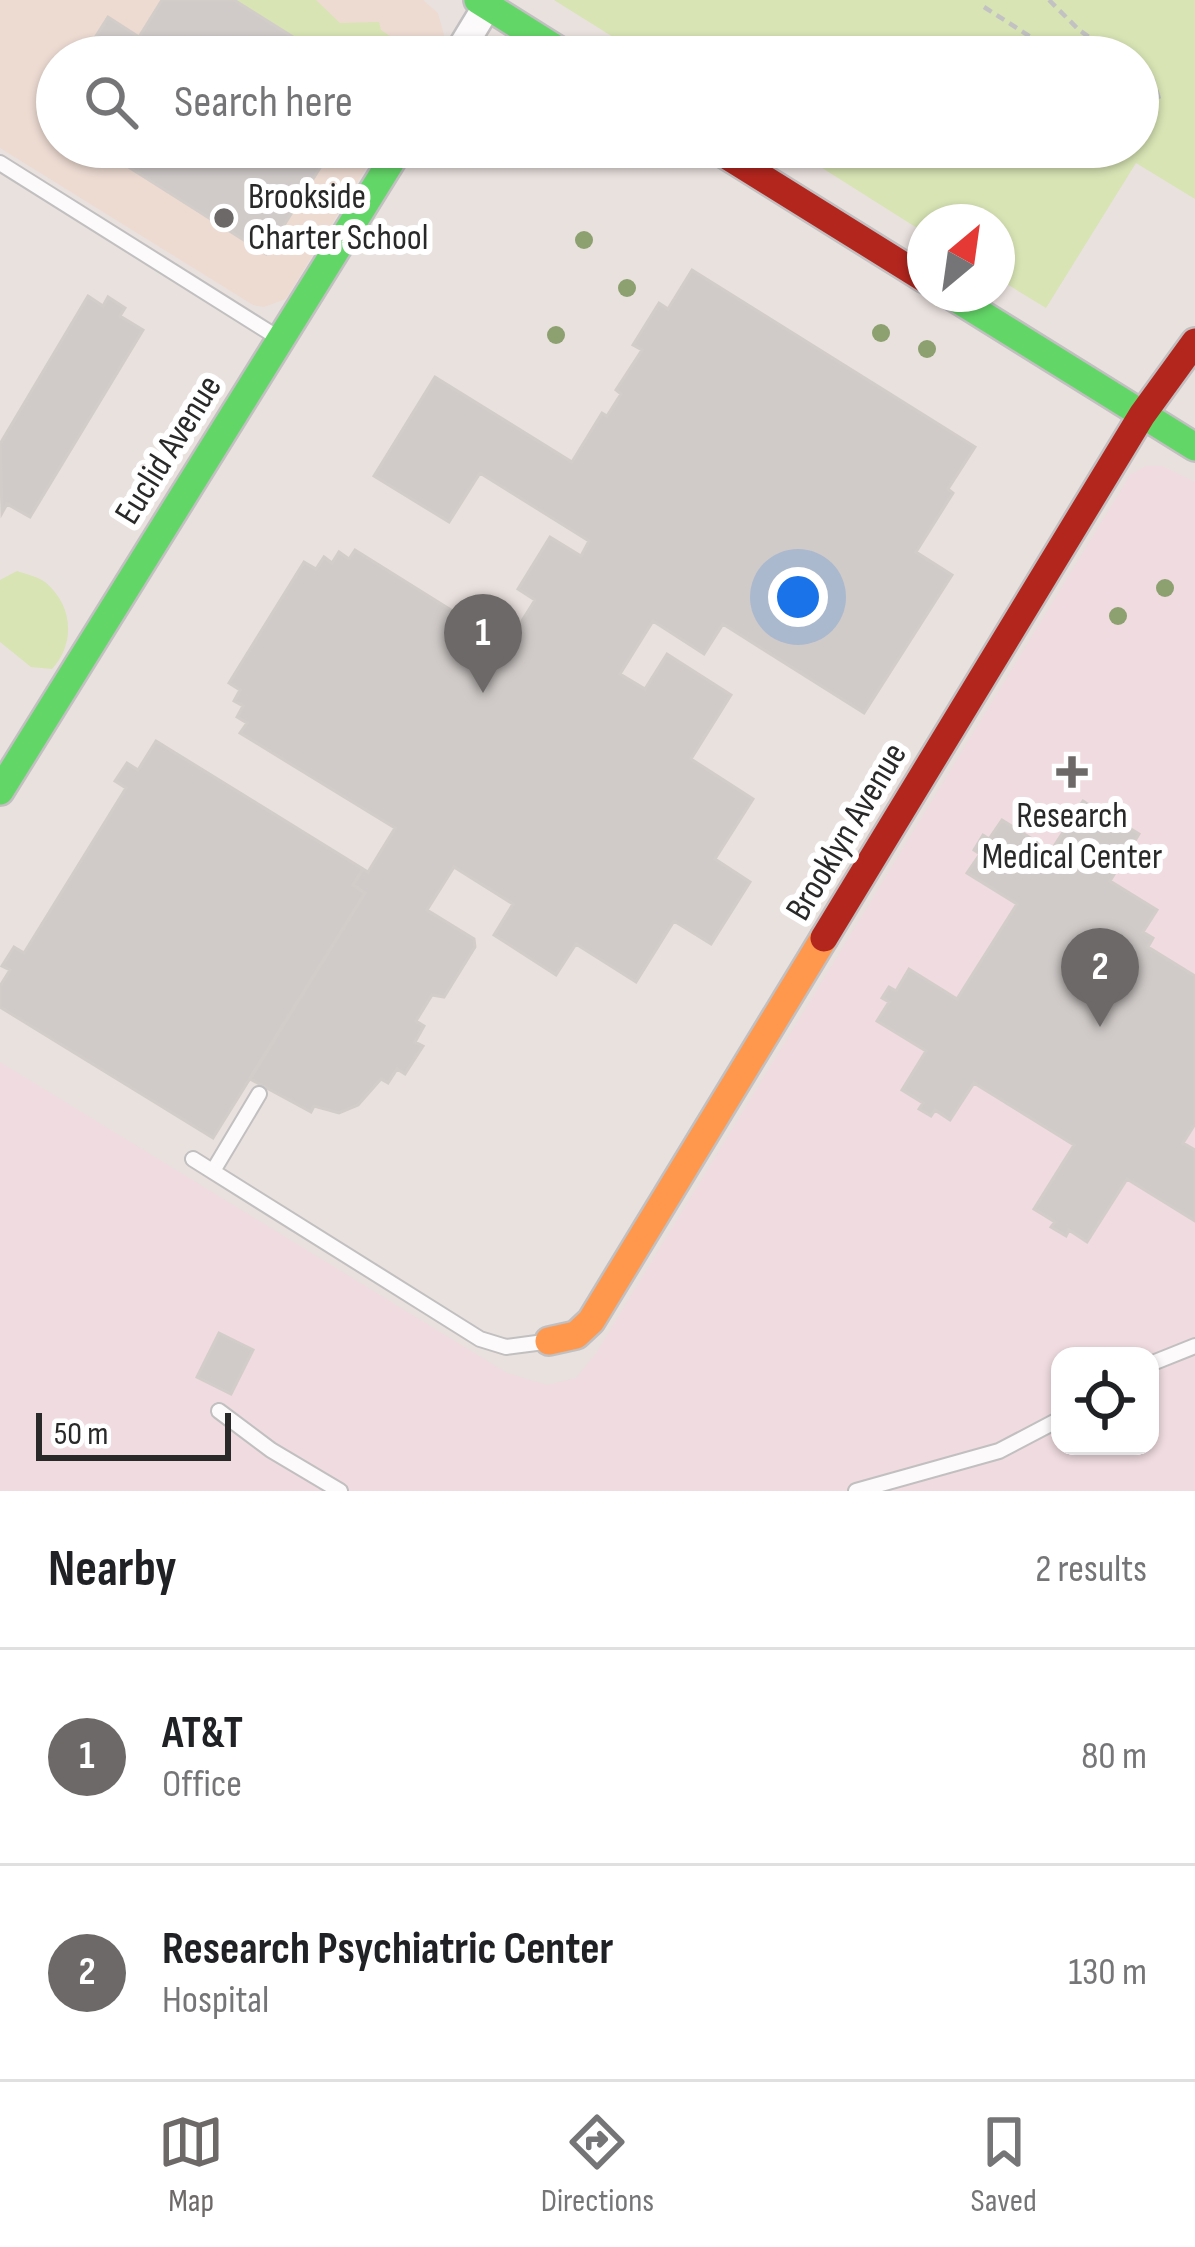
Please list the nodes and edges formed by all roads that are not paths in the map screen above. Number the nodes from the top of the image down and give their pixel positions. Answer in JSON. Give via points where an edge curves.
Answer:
{"nodes":[{"id":1,"x":482,"y":3,"type":"edge"},
{"id":2,"x":466,"y":36,"type":"edge"},
{"id":3,"x":535,"y":36,"type":"edge"},
{"id":4,"x":0,"y":163,"type":"edge"},
{"id":5,"x":387,"y":168,"type":"edge"},
{"id":6,"x":747,"y":168,"type":"edge"},
{"id":7,"x":907,"y":268,"type":"edge"},
{"id":8,"x":978,"y":312,"type":"edge"},
{"id":9,"x":280,"y":339,"type":"junction"},
{"id":10,"x":1195,"y":342,"type":"edge"},
{"id":11,"x":1142,"y":415,"type":"junction"},
{"id":12,"x":1195,"y":447,"type":"edge"},
{"id":13,"x":0,"y":791,"type":"edge"},
{"id":14,"x":259,"y":1094,"type":"dead end"},
{"id":15,"x":194,"y":1159,"type":"dead end"},
{"id":16,"x":213,"y":1172,"type":"junction"},
{"id":17,"x":549,"y":1341,"type":"joint"},
{"id":18,"x":1195,"y":1346,"type":"edge"},
{"id":19,"x":1159,"y":1360,"type":"edge"},
{"id":20,"x":219,"y":1411,"type":"dead end"},
{"id":21,"x":1051,"y":1424,"type":"edge"},
{"id":22,"x":340,"y":1491,"type":"edge"},
{"id":23,"x":856,"y":1491,"type":"edge"}],
"edges":[{"from":1,"to":2,"type":"street"},
{"from":1,"to":3,"type":"street"},
{"from":4,"to":9,"type":"lane"},
{"from":5,"to":9,"type":"street","name":"Euclid Avenue"},
{"from":6,"to":7,"type":"street"},
{"from":8,"to":11,"type":"street"},
{"from":9,"to":13,"type":"street","name":"Euclid Avenue"},
{"from":10,"to":11,"type":"street","name":"Brooklyn Avenue"},
{"from":11,"to":12,"type":"street"},
{"from":11,"to":17,"type":"street","name":"Brooklyn Avenue","via":[[591,1322]]},
{"from":14,"to":16,"type":"lane"},
{"from":15,"to":16,"type":"lane"},
{"from":16,"to":17,"type":"lane","via":[[480,1339],[506,1347]]},
{"from":18,"to":19,"type":"lane"},
{"from":20,"to":22,"type":"lane"},
{"from":21,"to":23,"type":"lane","via":[[999,1450]]}]}
